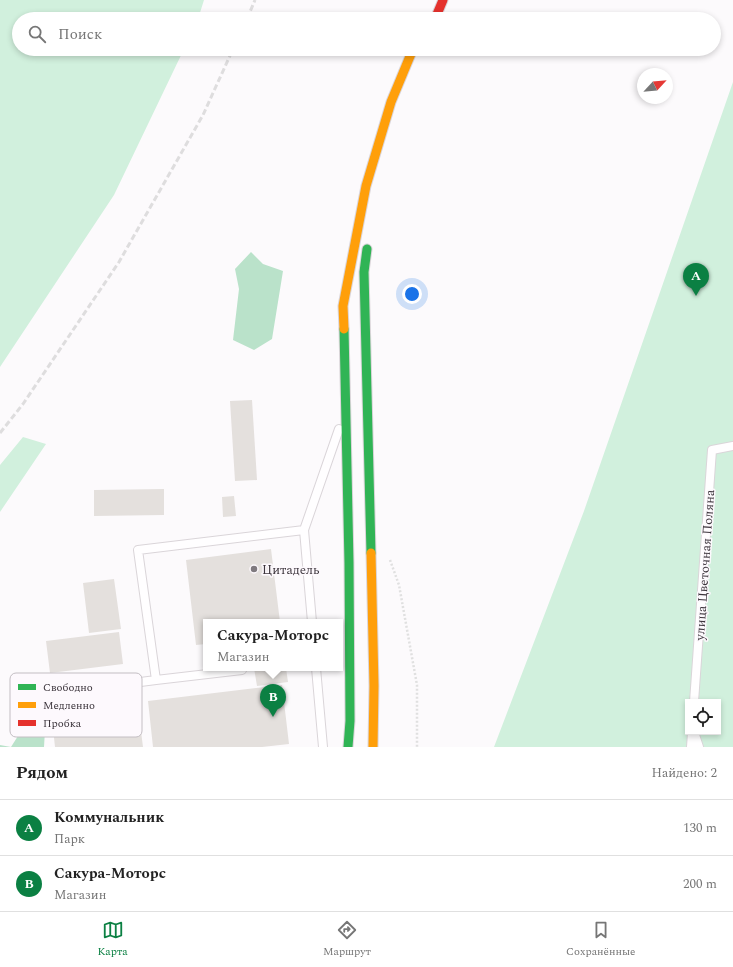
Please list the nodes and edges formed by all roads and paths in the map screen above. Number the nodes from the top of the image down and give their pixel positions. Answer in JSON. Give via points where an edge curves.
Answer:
{"nodes":[{"id":1,"x":443,"y":0,"type":"edge"},
{"id":2,"x":438,"y":12,"type":"edge"},
{"id":3,"x":410,"y":56,"type":"edge"},
{"id":4,"x":414,"y":70,"type":"dead end"},
{"id":5,"x":408,"y":84,"type":"dead end"},
{"id":6,"x":369,"y":241,"type":"dead end"},
{"id":7,"x":346,"y":410,"type":"junction"},
{"id":8,"x":733,"y":446,"type":"edge"},
{"id":9,"x":304,"y":530,"type":"junction"},
{"id":10,"x":389,"y":555,"type":"dead end"},
{"id":11,"x":312,"y":619,"type":"edge"},
{"id":12,"x":233,"y":671,"type":"edge"},
{"id":13,"x":316,"y":671,"type":"edge"},
{"id":14,"x":156,"y":680,"type":"junction"},
{"id":15,"x":142,"y":682,"type":"edge"},
{"id":16,"x":694,"y":699,"type":"edge"},
{"id":17,"x":693,"y":735,"type":"edge"},
{"id":18,"x":694,"y":735,"type":"edge"},
{"id":19,"x":323,"y":747,"type":"edge"},
{"id":20,"x":348,"y":747,"type":"edge"},
{"id":21,"x":373,"y":747,"type":"edge"},
{"id":22,"x":418,"y":747,"type":"edge"},
{"id":23,"x":691,"y":747,"type":"edge"},
{"id":24,"x":699,"y":747,"type":"edge"}],
"edges":[{"from":1,"to":2,"type":"main road"},
{"from":3,"to":7,"type":"main road","via":[[391,102],[366,186],[343,306]]},
{"from":4,"to":5,"type":"main road"},
{"from":6,"to":21,"type":"main road","via":[[364,272],[374,686]]},
{"from":7,"to":9,"type":"lane"},
{"from":7,"to":20,"type":"main road","via":[[350,721]]},
{"from":8,"to":16,"type":"lane","name":"улица Цветочная Поляна","via":[[712,450]]},
{"from":9,"to":11,"type":"lane"},
{"from":9,"to":14,"type":"lane","via":[[138,550]]},
{"from":10,"to":22,"type":"path","via":[[399,585],[417,685]]},
{"from":12,"to":14,"type":"lane"},
{"from":13,"to":19,"type":"lane"},
{"from":14,"to":15,"type":"lane"},
{"from":17,"to":23,"type":"lane"},
{"from":18,"to":24,"type":"lane"}]}
